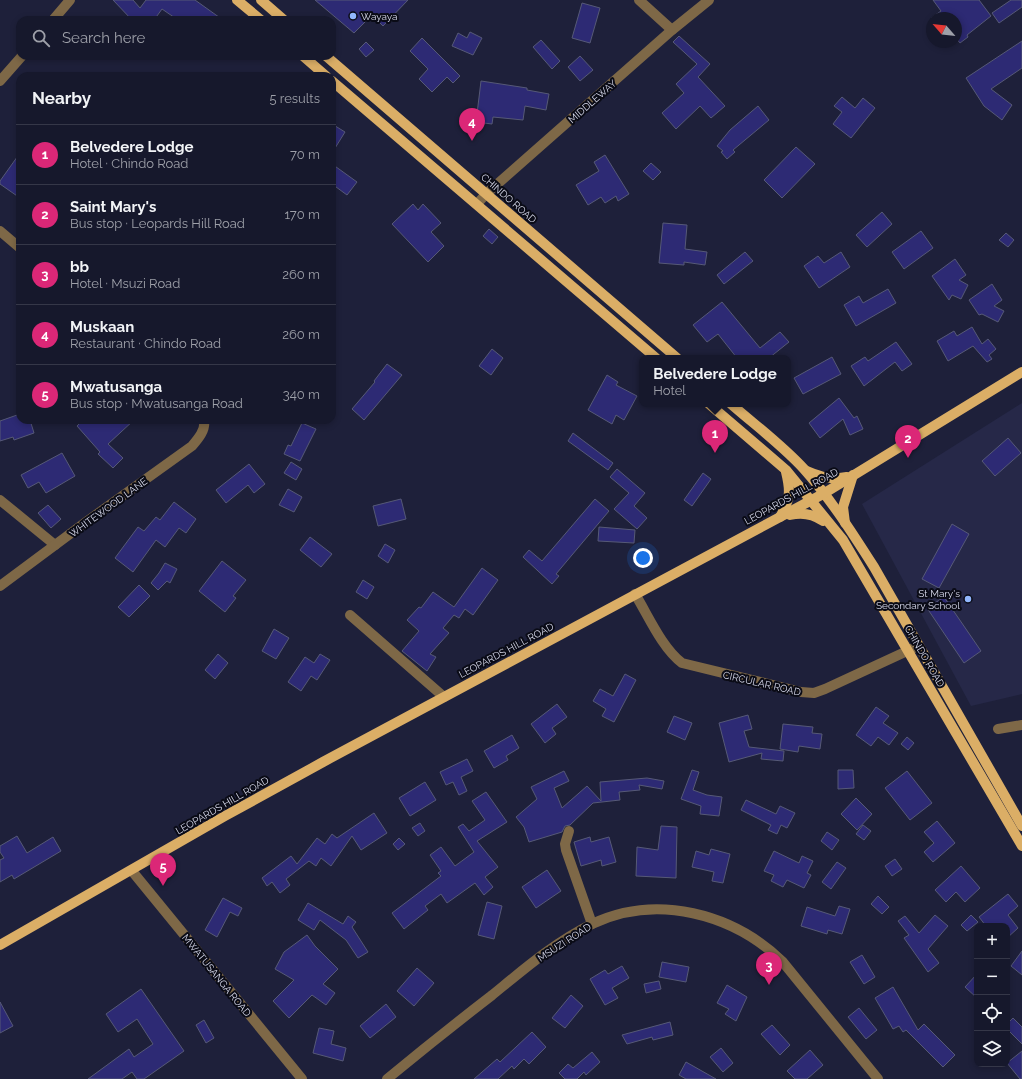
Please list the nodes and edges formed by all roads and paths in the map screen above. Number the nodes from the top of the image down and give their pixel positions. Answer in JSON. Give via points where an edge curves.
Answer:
{"nodes":[{"id":1,"x":70,"y":0,"type":"edge"},
{"id":2,"x":237,"y":0,"type":"edge"},
{"id":3,"x":261,"y":0,"type":"edge"},
{"id":4,"x":639,"y":0,"type":"edge"},
{"id":5,"x":709,"y":0,"type":"edge"},
{"id":6,"x":56,"y":16,"type":"edge"},
{"id":7,"x":256,"y":16,"type":"edge"},
{"id":8,"x":279,"y":16,"type":"edge"},
{"id":9,"x":672,"y":30,"type":"junction"},
{"id":10,"x":18,"y":60,"type":"edge"},
{"id":11,"x":308,"y":60,"type":"edge"},
{"id":12,"x":331,"y":60,"type":"edge"},
{"id":13,"x":321,"y":72,"type":"edge"},
{"id":14,"x":0,"y":81,"type":"edge"},
{"id":15,"x":336,"y":84,"type":"edge"},
{"id":16,"x":486,"y":194,"type":"junction"},
{"id":17,"x":477,"y":204,"type":"junction"},
{"id":18,"x":0,"y":231,"type":"edge"},
{"id":19,"x":16,"y":245,"type":"edge"},
{"id":20,"x":653,"y":355,"type":"edge"},
{"id":21,"x":674,"y":355,"type":"edge"},
{"id":22,"x":1022,"y":372,"type":"edge"},
{"id":23,"x":712,"y":407,"type":"edge"},
{"id":24,"x":734,"y":407,"type":"edge"},
{"id":25,"x":205,"y":424,"type":"edge"},
{"id":26,"x":786,"y":470,"type":"junction"},
{"id":27,"x":805,"y":470,"type":"junction"},
{"id":28,"x":853,"y":475,"type":"junction"},
{"id":29,"x":823,"y":494,"type":"junction"},
{"id":30,"x":0,"y":500,"type":"edge"},
{"id":31,"x":810,"y":501,"type":"junction"},
{"id":32,"x":780,"y":517,"type":"junction"},
{"id":33,"x":845,"y":523,"type":"junction"},
{"id":34,"x":831,"y":526,"type":"junction"},
{"id":35,"x":55,"y":544,"type":"junction"},
{"id":36,"x":0,"y":586,"type":"edge"},
{"id":37,"x":635,"y":594,"type":"junction"},
{"id":38,"x":350,"y":615,"type":"dead end"},
{"id":39,"x":918,"y":646,"type":"junction"},
{"id":40,"x":908,"y":651,"type":"junction"},
{"id":41,"x":444,"y":697,"type":"junction"},
{"id":42,"x":1022,"y":725,"type":"edge"},
{"id":43,"x":998,"y":728,"type":"dead end"},
{"id":44,"x":1022,"y":824,"type":"edge"},
{"id":45,"x":569,"y":831,"type":"dead end"},
{"id":46,"x":1022,"y":846,"type":"edge"},
{"id":47,"x":132,"y":871,"type":"junction"},
{"id":48,"x":592,"y":924,"type":"junction"},
{"id":49,"x":0,"y":945,"type":"edge"},
{"id":50,"x":302,"y":1079,"type":"edge"},
{"id":51,"x":386,"y":1079,"type":"edge"},
{"id":52,"x":878,"y":1079,"type":"edge"}],
"edges":[{"from":1,"to":6,"type":"street"},
{"from":2,"to":7,"type":"main road"},
{"from":3,"to":8,"type":"main road"},
{"from":4,"to":9,"type":"street"},
{"from":5,"to":9,"type":"street","name":"MIDDLEWAY"},
{"from":9,"to":16,"type":"street","name":"MIDDLEWAY"},
{"from":10,"to":14,"type":"street"},
{"from":11,"to":13,"type":"main road"},
{"from":12,"to":16,"type":"main road","name":"CHINDO ROAD"},
{"from":15,"to":17,"type":"main road"},
{"from":16,"to":17,"type":"street","name":"MIDDLEWAY"},
{"from":16,"to":21,"type":"main road","name":"CHINDO ROAD"},
{"from":17,"to":20,"type":"main road"},
{"from":18,"to":19,"type":"street"},
{"from":22,"to":28,"type":"main road","name":"LEOPARDS HILL ROAD"},
{"from":23,"to":26,"type":"main road","name":"CHINDO ROAD"},
{"from":24,"to":27,"type":"main road","name":"CHINDO ROAD"},
{"from":25,"to":35,"type":"street","name":"WHITEWOOD LANE","via":[[201,436],[192,446]]},
{"from":26,"to":31,"type":"main road","name":"CHINDO ROAD"},
{"from":26,"to":32,"type":"main road","via":[[790,486],[789,497]]},
{"from":27,"to":28,"type":"main road","via":[[826,478],[837,479]]},
{"from":27,"to":29,"type":"main road","name":"CHINDO ROAD"},
{"from":28,"to":29,"type":"main road","name":"LEOPARDS HILL ROAD"},
{"from":28,"to":33,"type":"main road","via":[[843,507]]},
{"from":29,"to":31,"type":"main road","name":"LEOPARDS HILL ROAD"},
{"from":29,"to":33,"type":"main road","name":"CHINDO ROAD"},
{"from":30,"to":35,"type":"street"},
{"from":31,"to":32,"type":"main road","name":"LEOPARDS HILL ROAD"},
{"from":31,"to":34,"type":"main road","name":"CHINDO ROAD"},
{"from":32,"to":34,"type":"main road","via":[[798,513],[816,516]]},
{"from":32,"to":37,"type":"main road","name":"LEOPARDS HILL ROAD"},
{"from":33,"to":39,"type":"main road","name":"CHINDO ROAD","via":[[874,567]]},
{"from":34,"to":40,"type":"main road","name":"CHINDO ROAD","via":[[843,540]]},
{"from":35,"to":36,"type":"street","name":"WHITEWOOD LANE"},
{"from":37,"to":40,"type":"street","name":"CIRCULAR ROAD","via":[[674,657],[682,663],[790,690],[814,693]]},
{"from":37,"to":41,"type":"main road","name":"LEOPARDS HILL ROAD"},
{"from":38,"to":41,"type":"street"},
{"from":39,"to":40,"type":"street","name":"CIRCULAR ROAD"},
{"from":39,"to":44,"type":"main road","name":"CHINDO ROAD"},
{"from":40,"to":46,"type":"main road","name":"CHINDO ROAD"},
{"from":41,"to":47,"type":"main road","name":"LEOPARDS HILL ROAD","via":[[225,816]]},
{"from":42,"to":43,"type":"street"},
{"from":45,"to":48,"type":"street","via":[[566,850]]},
{"from":47,"to":49,"type":"main road","name":"LEOPARDS HILL ROAD"},
{"from":47,"to":50,"type":"street","name":"MWATUSANGA ROAD"},
{"from":48,"to":51,"type":"street","name":"MSUZI ROAD","via":[[556,945],[524,969]]},
{"from":48,"to":52,"type":"street","name":"MSUZI ROAD","via":[[629,912],[670,909],[710,917],[742,930],[770,949],[782,961]]}]}
